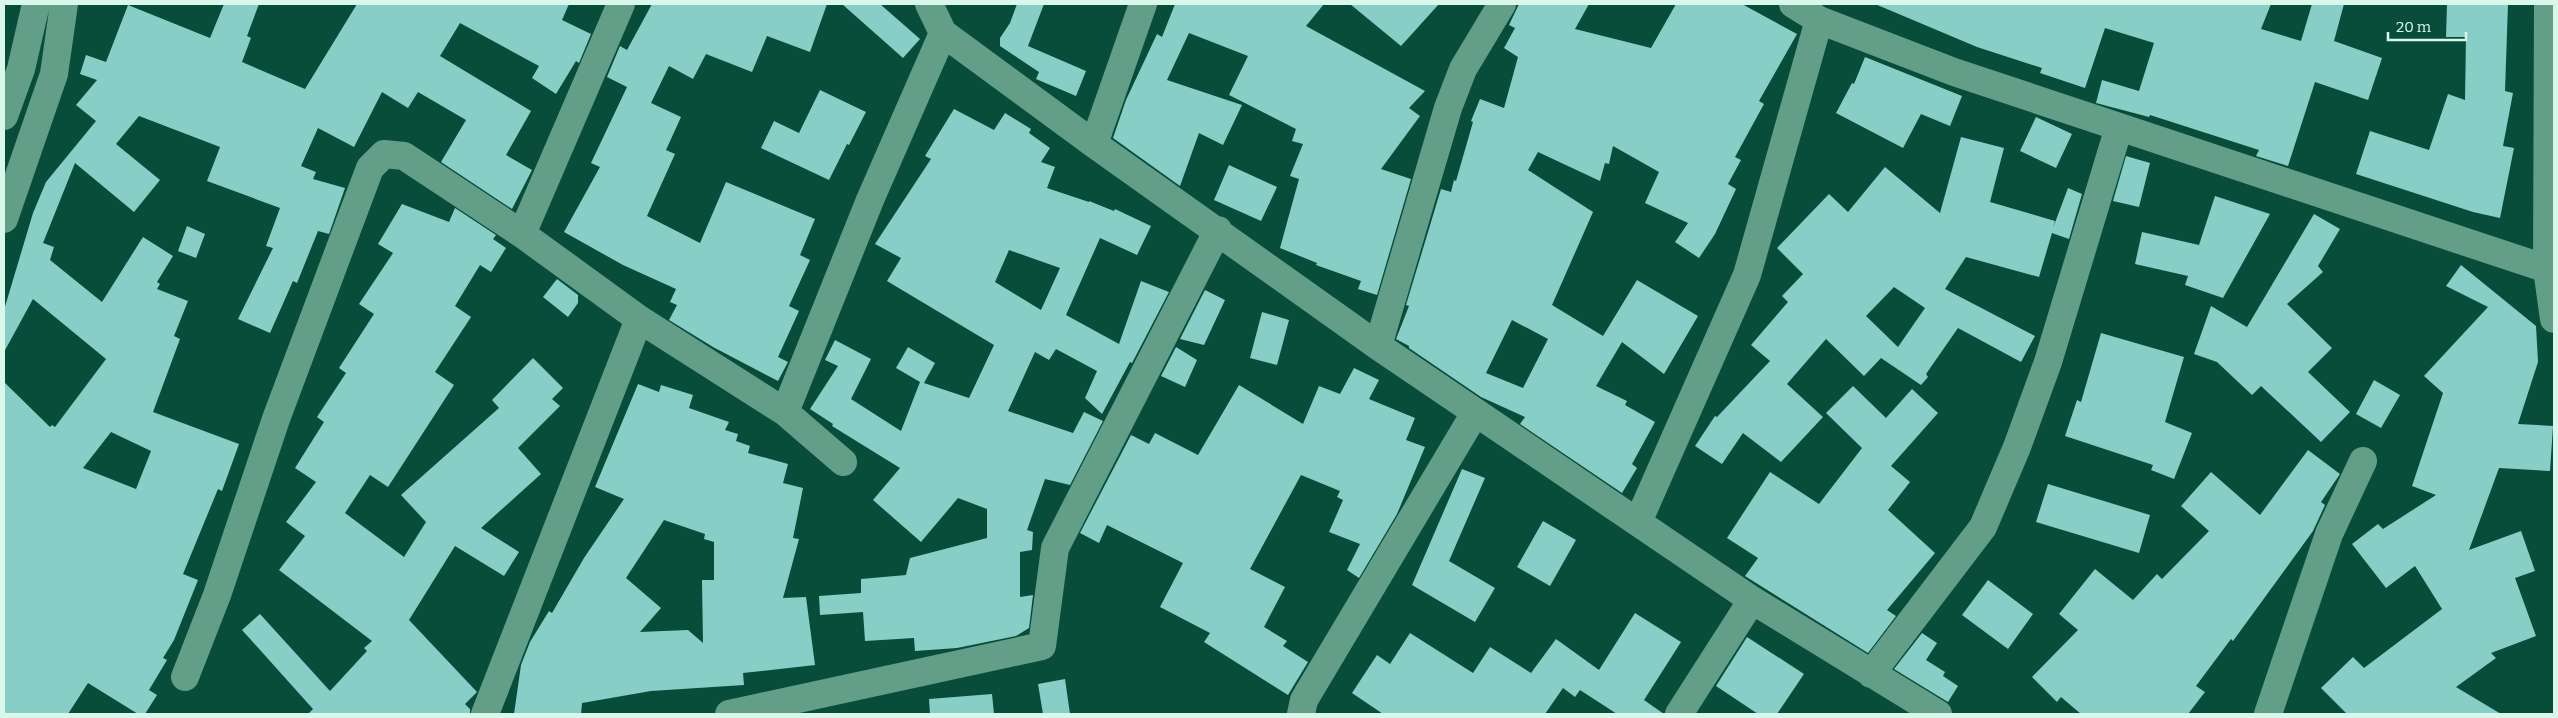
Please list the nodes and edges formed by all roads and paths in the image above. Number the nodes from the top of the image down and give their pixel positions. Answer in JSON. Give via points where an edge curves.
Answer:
{"nodes":[{"id":1,"x":36,"y":4,"type":"edge"},
{"id":2,"x":64,"y":4,"type":"edge"},
{"id":3,"x":621,"y":4,"type":"edge"},
{"id":4,"x":929,"y":4,"type":"edge"},
{"id":5,"x":1143,"y":4,"type":"edge"},
{"id":6,"x":1502,"y":4,"type":"edge"},
{"id":7,"x":1793,"y":4,"type":"edge"},
{"id":8,"x":2548,"y":4,"type":"edge"},
{"id":9,"x":1819,"y":20,"type":"junction"},
{"id":10,"x":943,"y":33,"type":"junction"},
{"id":11,"x":9,"y":89,"type":"edge"},
{"id":12,"x":4,"y":116,"type":"edge"},
{"id":13,"x":2119,"y":127,"type":"junction"},
{"id":14,"x":1094,"y":144,"type":"junction"},
{"id":15,"x":4,"y":220,"type":"edge"},
{"id":16,"x":1218,"y":230,"type":"junction"},
{"id":17,"x":522,"y":234,"type":"junction"},
{"id":18,"x":2547,"y":269,"type":"junction"},
{"id":19,"x":639,"y":319,"type":"junction"},
{"id":20,"x":2554,"y":320,"type":"edge"},
{"id":21,"x":1378,"y":346,"type":"junction"},
{"id":22,"x":785,"y":412,"type":"junction"},
{"id":23,"x":1474,"y":413,"type":"junction"},
{"id":24,"x":2363,"y":461,"type":"dead end"},
{"id":25,"x":843,"y":462,"type":"dead end"},
{"id":26,"x":1638,"y":522,"type":"junction"},
{"id":27,"x":1752,"y":600,"type":"junction"},
{"id":28,"x":1871,"y":674,"type":"junction"},
{"id":29,"x":185,"y":677,"type":"dead end"},
{"id":30,"x":485,"y":714,"type":"edge"},
{"id":31,"x":729,"y":714,"type":"edge"},
{"id":32,"x":1301,"y":714,"type":"edge"},
{"id":33,"x":1679,"y":714,"type":"edge"},
{"id":34,"x":1938,"y":714,"type":"edge"},
{"id":35,"x":2268,"y":714,"type":"edge"}],
"edges":[{"from":1,"to":11,"type":"street","via":[[21,69]]},
{"from":2,"to":15,"type":"street","via":[[54,74]]},
{"from":3,"to":17,"type":"street"},
{"from":4,"to":10,"type":"street"},
{"from":5,"to":14,"type":"street"},
{"from":6,"to":21,"type":"street","via":[[1463,68],[1448,108]]},
{"from":7,"to":9,"type":"street"},
{"from":8,"to":18,"type":"street"},
{"from":9,"to":13,"type":"street","via":[[1954,72]]},
{"from":9,"to":26,"type":"street","via":[[1747,275]]},
{"from":10,"to":14,"type":"street"},
{"from":10,"to":22,"type":"street","via":[[870,200]]},
{"from":11,"to":12,"type":"street"},
{"from":13,"to":18,"type":"street"},
{"from":13,"to":28,"type":"street","via":[[2048,362],[1983,527]]},
{"from":14,"to":16,"type":"street"},
{"from":16,"to":21,"type":"street"},
{"from":16,"to":31,"type":"street","via":[[1055,548],[1042,646]]},
{"from":17,"to":19,"type":"street"},
{"from":17,"to":29,"type":"street","via":[[404,156],[384,154],[370,168],[276,419],[217,595]]},
{"from":18,"to":20,"type":"street"},
{"from":19,"to":22,"type":"street"},
{"from":19,"to":30,"type":"street"},
{"from":21,"to":23,"type":"street"},
{"from":22,"to":25,"type":"street"},
{"from":23,"to":26,"type":"street"},
{"from":23,"to":32,"type":"street","via":[[1304,700]]},
{"from":24,"to":35,"type":"street","via":[[2329,534]]},
{"from":26,"to":27,"type":"street"},
{"from":27,"to":28,"type":"street"},
{"from":27,"to":33,"type":"street"},
{"from":28,"to":34,"type":"street"}]}
